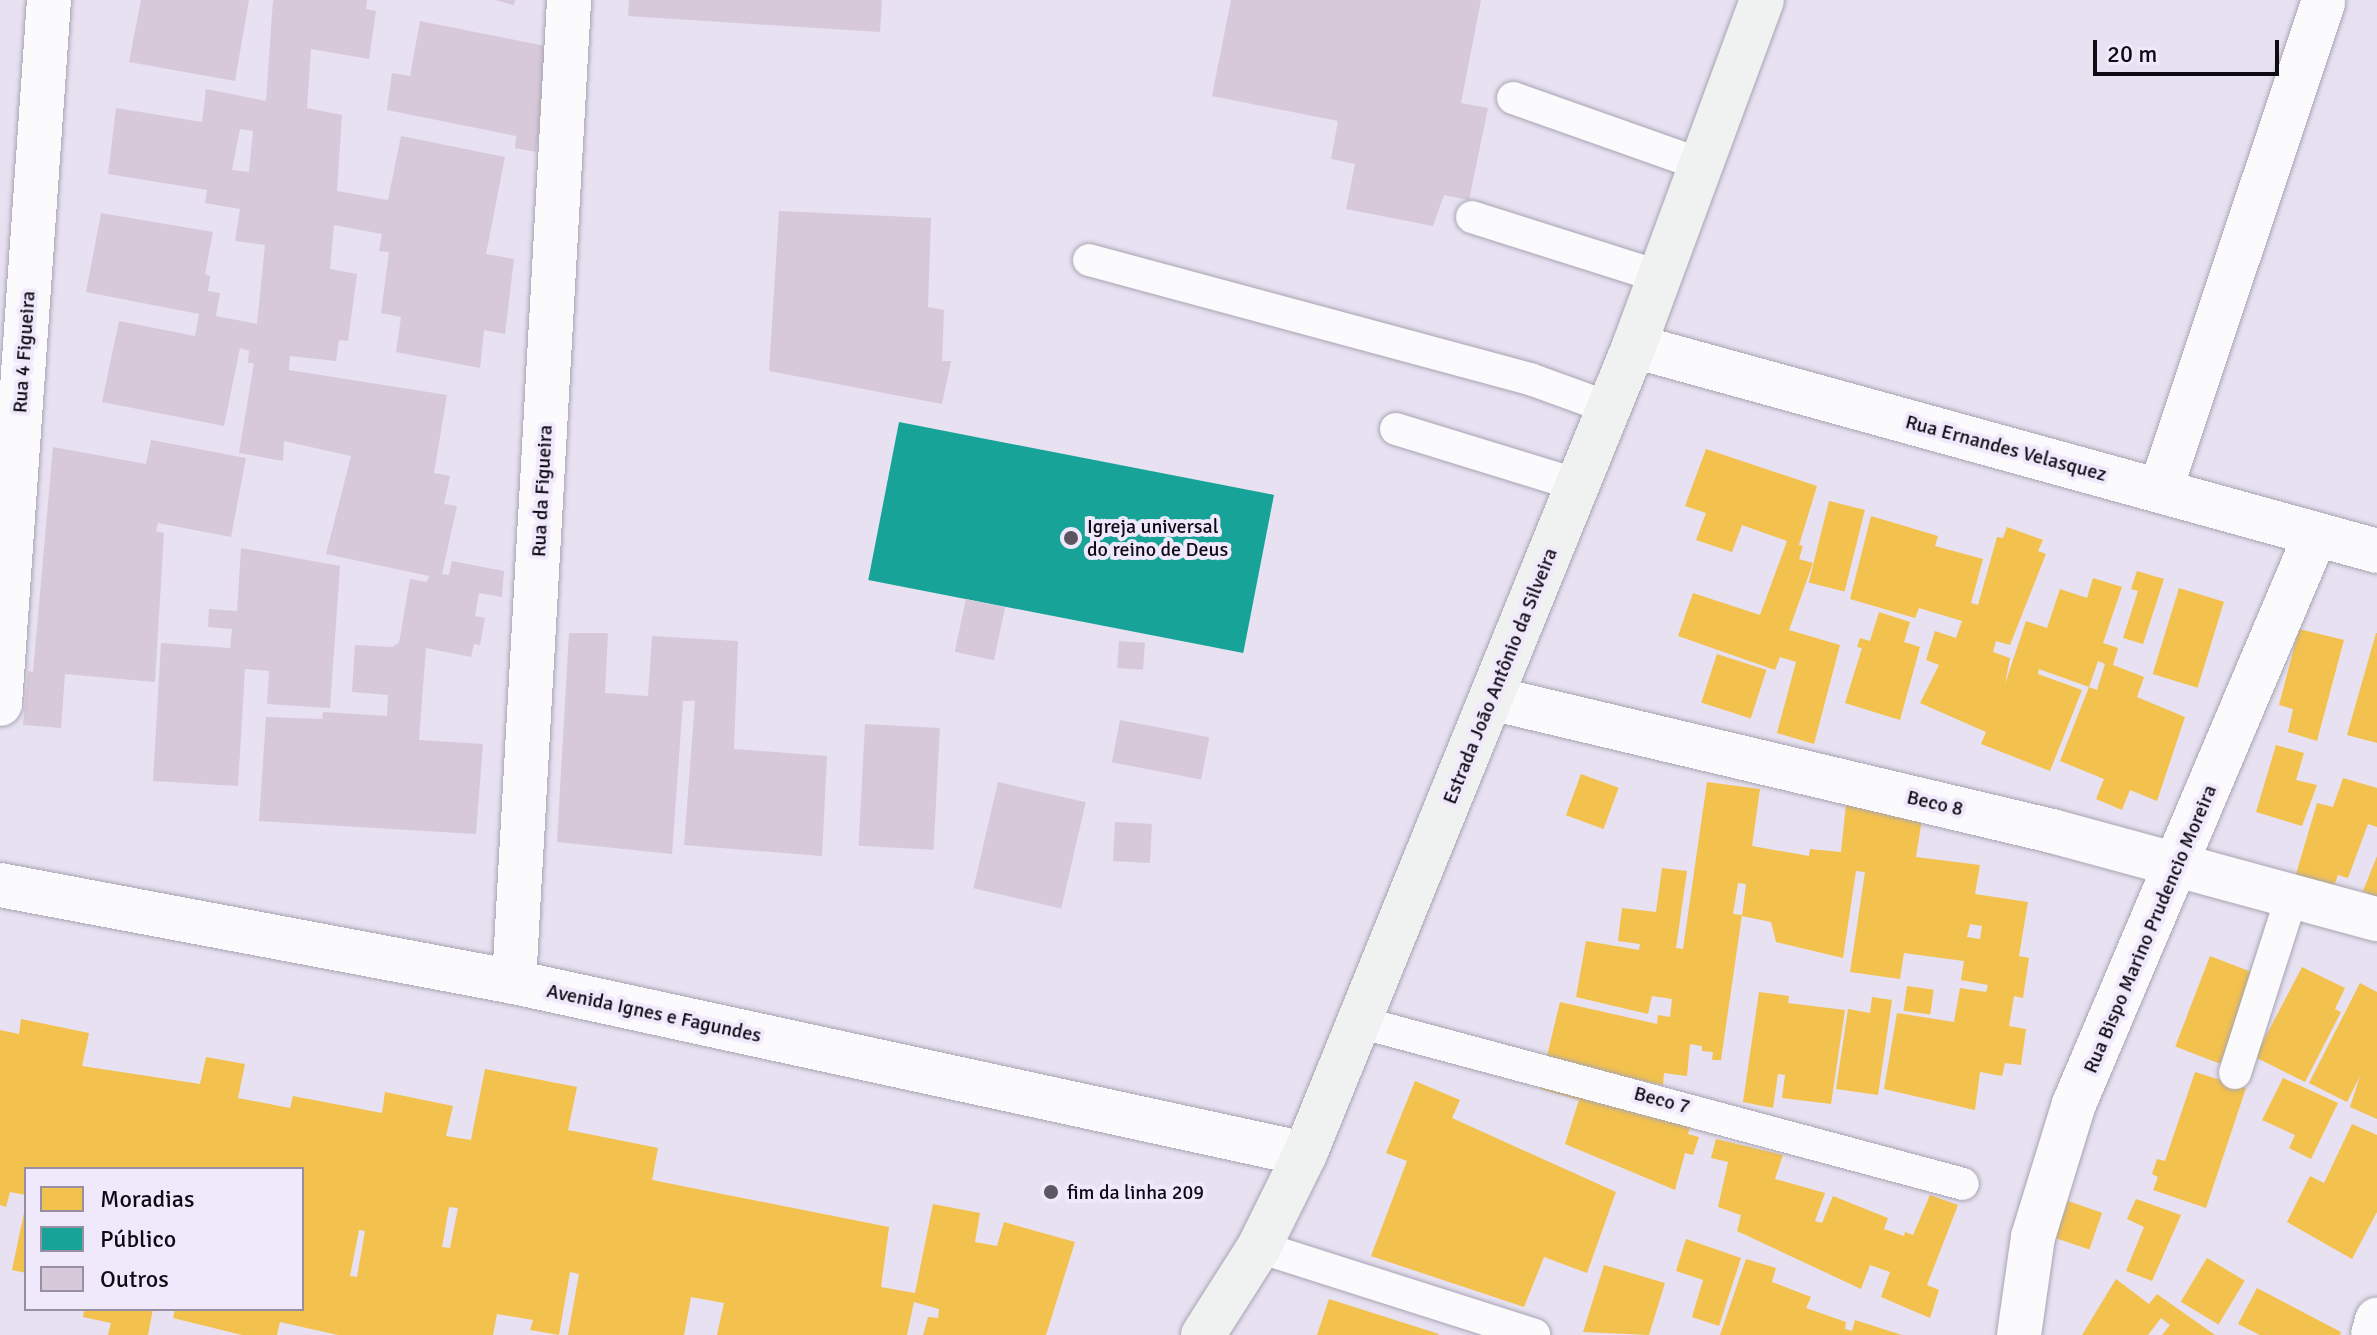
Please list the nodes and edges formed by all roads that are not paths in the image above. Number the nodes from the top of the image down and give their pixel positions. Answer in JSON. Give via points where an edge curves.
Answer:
{"nodes":[{"id":1,"x":49,"y":0,"type":"edge"},
{"id":2,"x":569,"y":0,"type":"edge"},
{"id":3,"x":1762,"y":0,"type":"edge"},
{"id":4,"x":2323,"y":3,"type":"dead end"},
{"id":5,"x":1513,"y":98,"type":"dead end"},
{"id":6,"x":1702,"y":165,"type":"junction"},
{"id":7,"x":1472,"y":217,"type":"dead end"},
{"id":8,"x":1089,"y":260,"type":"dead end"},
{"id":9,"x":1661,"y":277,"type":"junction"},
{"id":10,"x":1634,"y":346,"type":"junction"},
{"id":11,"x":1610,"y":408,"type":"junction"},
{"id":12,"x":1396,"y":429,"type":"dead end"},
{"id":13,"x":1578,"y":485,"type":"junction"},
{"id":14,"x":2160,"y":491,"type":"junction"},
{"id":15,"x":2316,"y":534,"type":"junction"},
{"id":16,"x":2377,"y":551,"type":"edge"},
{"id":17,"x":1491,"y":698,"type":"junction"},
{"id":18,"x":0,"y":704,"type":"edge"},
{"id":19,"x":2177,"y":867,"type":"junction"},
{"id":20,"x":0,"y":885,"type":"edge"},
{"id":21,"x":2291,"y":899,"type":"junction"},
{"id":22,"x":2377,"y":919,"type":"edge"},
{"id":23,"x":514,"y":982,"type":"junction"},
{"id":24,"x":1359,"y":1022,"type":"junction"},
{"id":25,"x":2235,"y":1073,"type":"dead end"},
{"id":26,"x":1305,"y":1154,"type":"junction"},
{"id":27,"x":1963,"y":1184,"type":"dead end"},
{"id":28,"x":1259,"y":1247,"type":"junction"},
{"id":29,"x":2377,"y":1320,"type":"edge"},
{"id":30,"x":1203,"y":1335,"type":"edge"},
{"id":31,"x":1534,"y":1335,"type":"edge"},
{"id":32,"x":2019,"y":1335,"type":"edge"},
{"id":33,"x":2373,"y":1335,"type":"edge"}],
"edges":[{"from":1,"to":18,"type":"street","name":"Rua 4 Figueira"},
{"from":2,"to":23,"type":"street","name":"Rua da Figueira"},
{"from":3,"to":6,"type":"main road","name":"Estrada João Antônio da Silveira"},
{"from":4,"to":14,"type":"street"},
{"from":5,"to":6,"type":"lane"},
{"from":6,"to":9,"type":"main road","name":"Estrada João Antônio da Silveira"},
{"from":7,"to":9,"type":"lane"},
{"from":8,"to":11,"type":"lane","via":[[1530,379]]},
{"from":9,"to":10,"type":"main road","name":"Estrada João Antônio da Silveira"},
{"from":10,"to":11,"type":"main road","name":"Estrada João Antônio da Silveira"},
{"from":10,"to":14,"type":"street","name":"Rua Ernandes Velasquez"},
{"from":11,"to":13,"type":"main road","name":"Estrada João Antônio da Silveira"},
{"from":12,"to":13,"type":"lane"},
{"from":13,"to":17,"type":"main road","name":"Estrada João Antônio da Silveira"},
{"from":14,"to":15,"type":"street","name":"Rua Ernandes Velasquez"},
{"from":15,"to":16,"type":"street","name":"Rua Ernandes Velasquez"},
{"from":15,"to":19,"type":"street","name":"Rua Bispo Marino Prudencio Moreira"},
{"from":17,"to":19,"type":"street","name":"Beco 8","via":[[2052,831]]},
{"from":17,"to":24,"type":"main road","name":"Estrada João Antônio da Silveira"},
{"from":19,"to":21,"type":"street","name":"Beco 8"},
{"from":19,"to":32,"type":"street","name":"Rua Bispo Marino Prudencio Moreira","via":[[2074,1104],[2033,1237]]},
{"from":20,"to":23,"type":"street","name":"Avenida Ignes e Fagundes"},
{"from":21,"to":22,"type":"street","name":"Beco 8"},
{"from":21,"to":25,"type":"lane"},
{"from":23,"to":26,"type":"street","name":"Avenida Ignes e Fagundes"},
{"from":24,"to":26,"type":"main road","name":"Estrada João Antônio da Silveira"},
{"from":24,"to":27,"type":"lane","name":"Beco 7"},
{"from":26,"to":28,"type":"main road","name":"Estrada João Antônio da Silveira"},
{"from":28,"to":30,"type":"main road","name":"Estrada João Antônio da Silveira"},
{"from":28,"to":31,"type":"lane"},
{"from":29,"to":33,"type":"street"}]}
